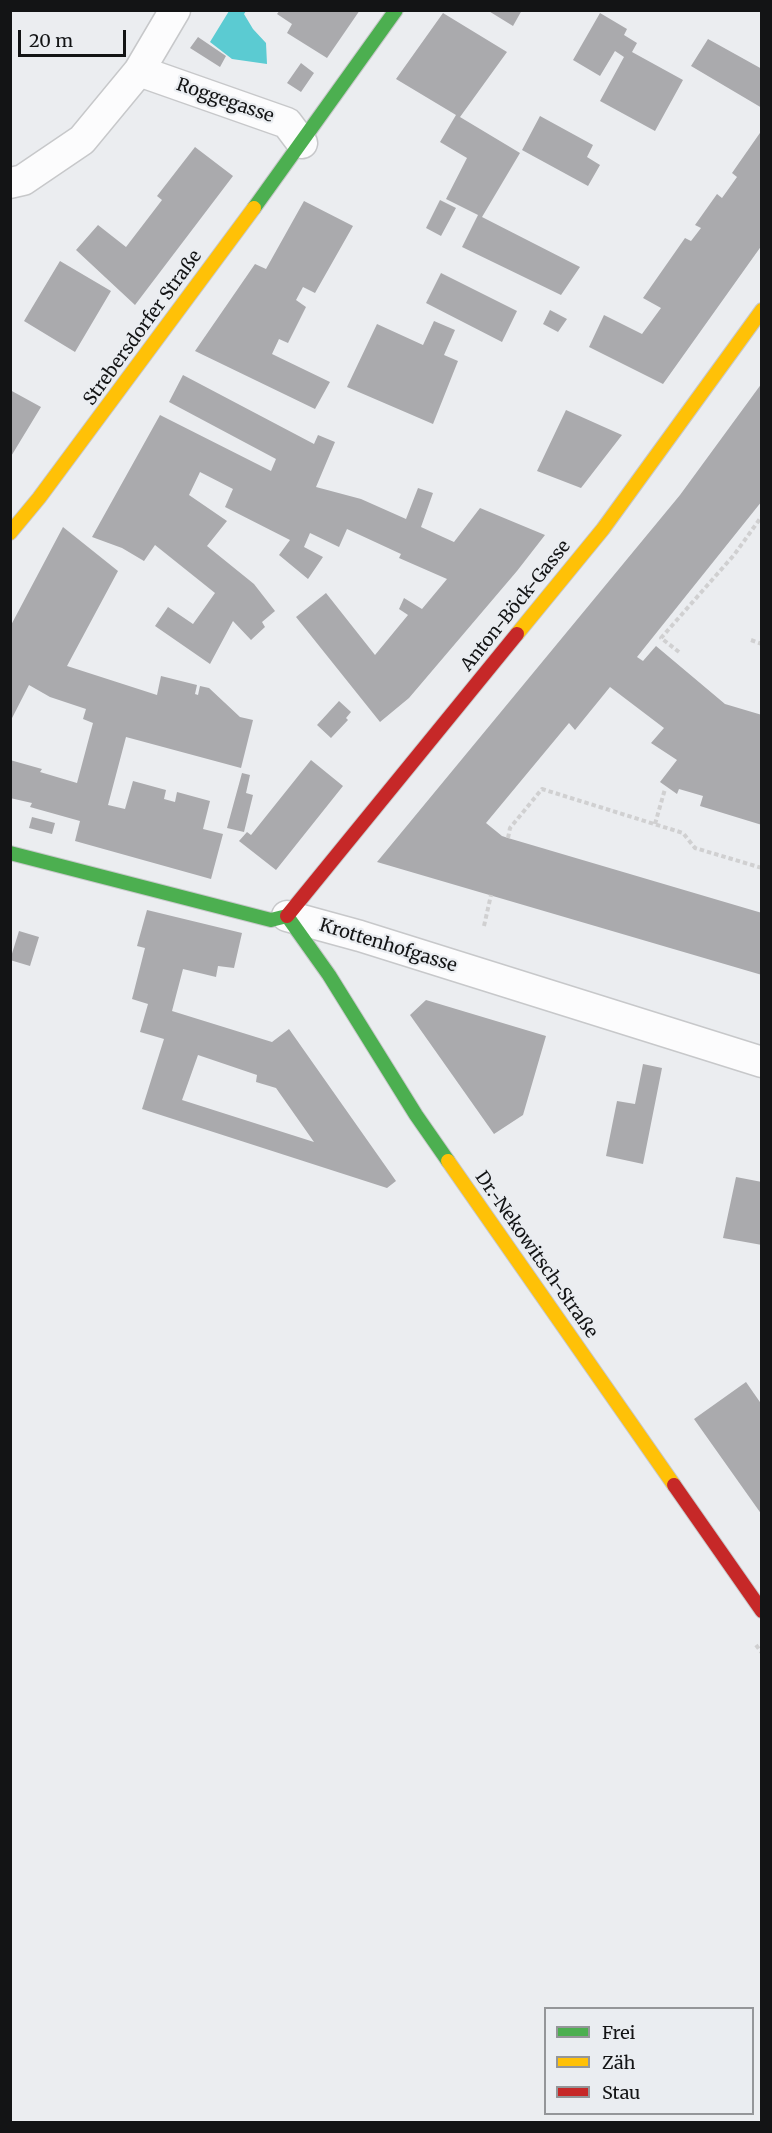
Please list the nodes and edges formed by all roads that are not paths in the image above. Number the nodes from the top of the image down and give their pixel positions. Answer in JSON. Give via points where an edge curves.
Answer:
{"nodes":[{"id":1,"x":175,"y":10,"type":"edge"},
{"id":2,"x":396,"y":10,"type":"edge"},
{"id":3,"x":139,"y":71,"type":"junction"},
{"id":4,"x":302,"y":143,"type":"junction"},
{"id":5,"x":10,"y":183,"type":"edge"},
{"id":6,"x":762,"y":310,"type":"edge"},
{"id":7,"x":10,"y":533,"type":"edge"},
{"id":8,"x":10,"y":853,"type":"edge"},
{"id":9,"x":287,"y":916,"type":"junction"},
{"id":10,"x":762,"y":1062,"type":"edge"},
{"id":11,"x":762,"y":1611,"type":"edge"}],
"edges":[{"from":1,"to":3,"type":"street"},
{"from":2,"to":4,"type":"main road","name":"Strebersdorfer Straße"},
{"from":3,"to":4,"type":"street","name":"Roggegasse","via":[[287,123]]},
{"from":3,"to":5,"type":"street","via":[[82,140],[23,180]]},
{"from":4,"to":7,"type":"main road","name":"Strebersdorfer Straße"},
{"from":6,"to":9,"type":"main road","name":"Anton-Böck-Gasse","via":[[603,529]]},
{"from":8,"to":9,"type":"main road","name":"Krottenhofgasse","via":[[270,920]]},
{"from":9,"to":10,"type":"street","name":"Krottenhofgasse"},
{"from":9,"to":11,"type":"main road","name":"Dr.-Nekowitsch-Straße","via":[[329,975],[416,1115]]}]}
